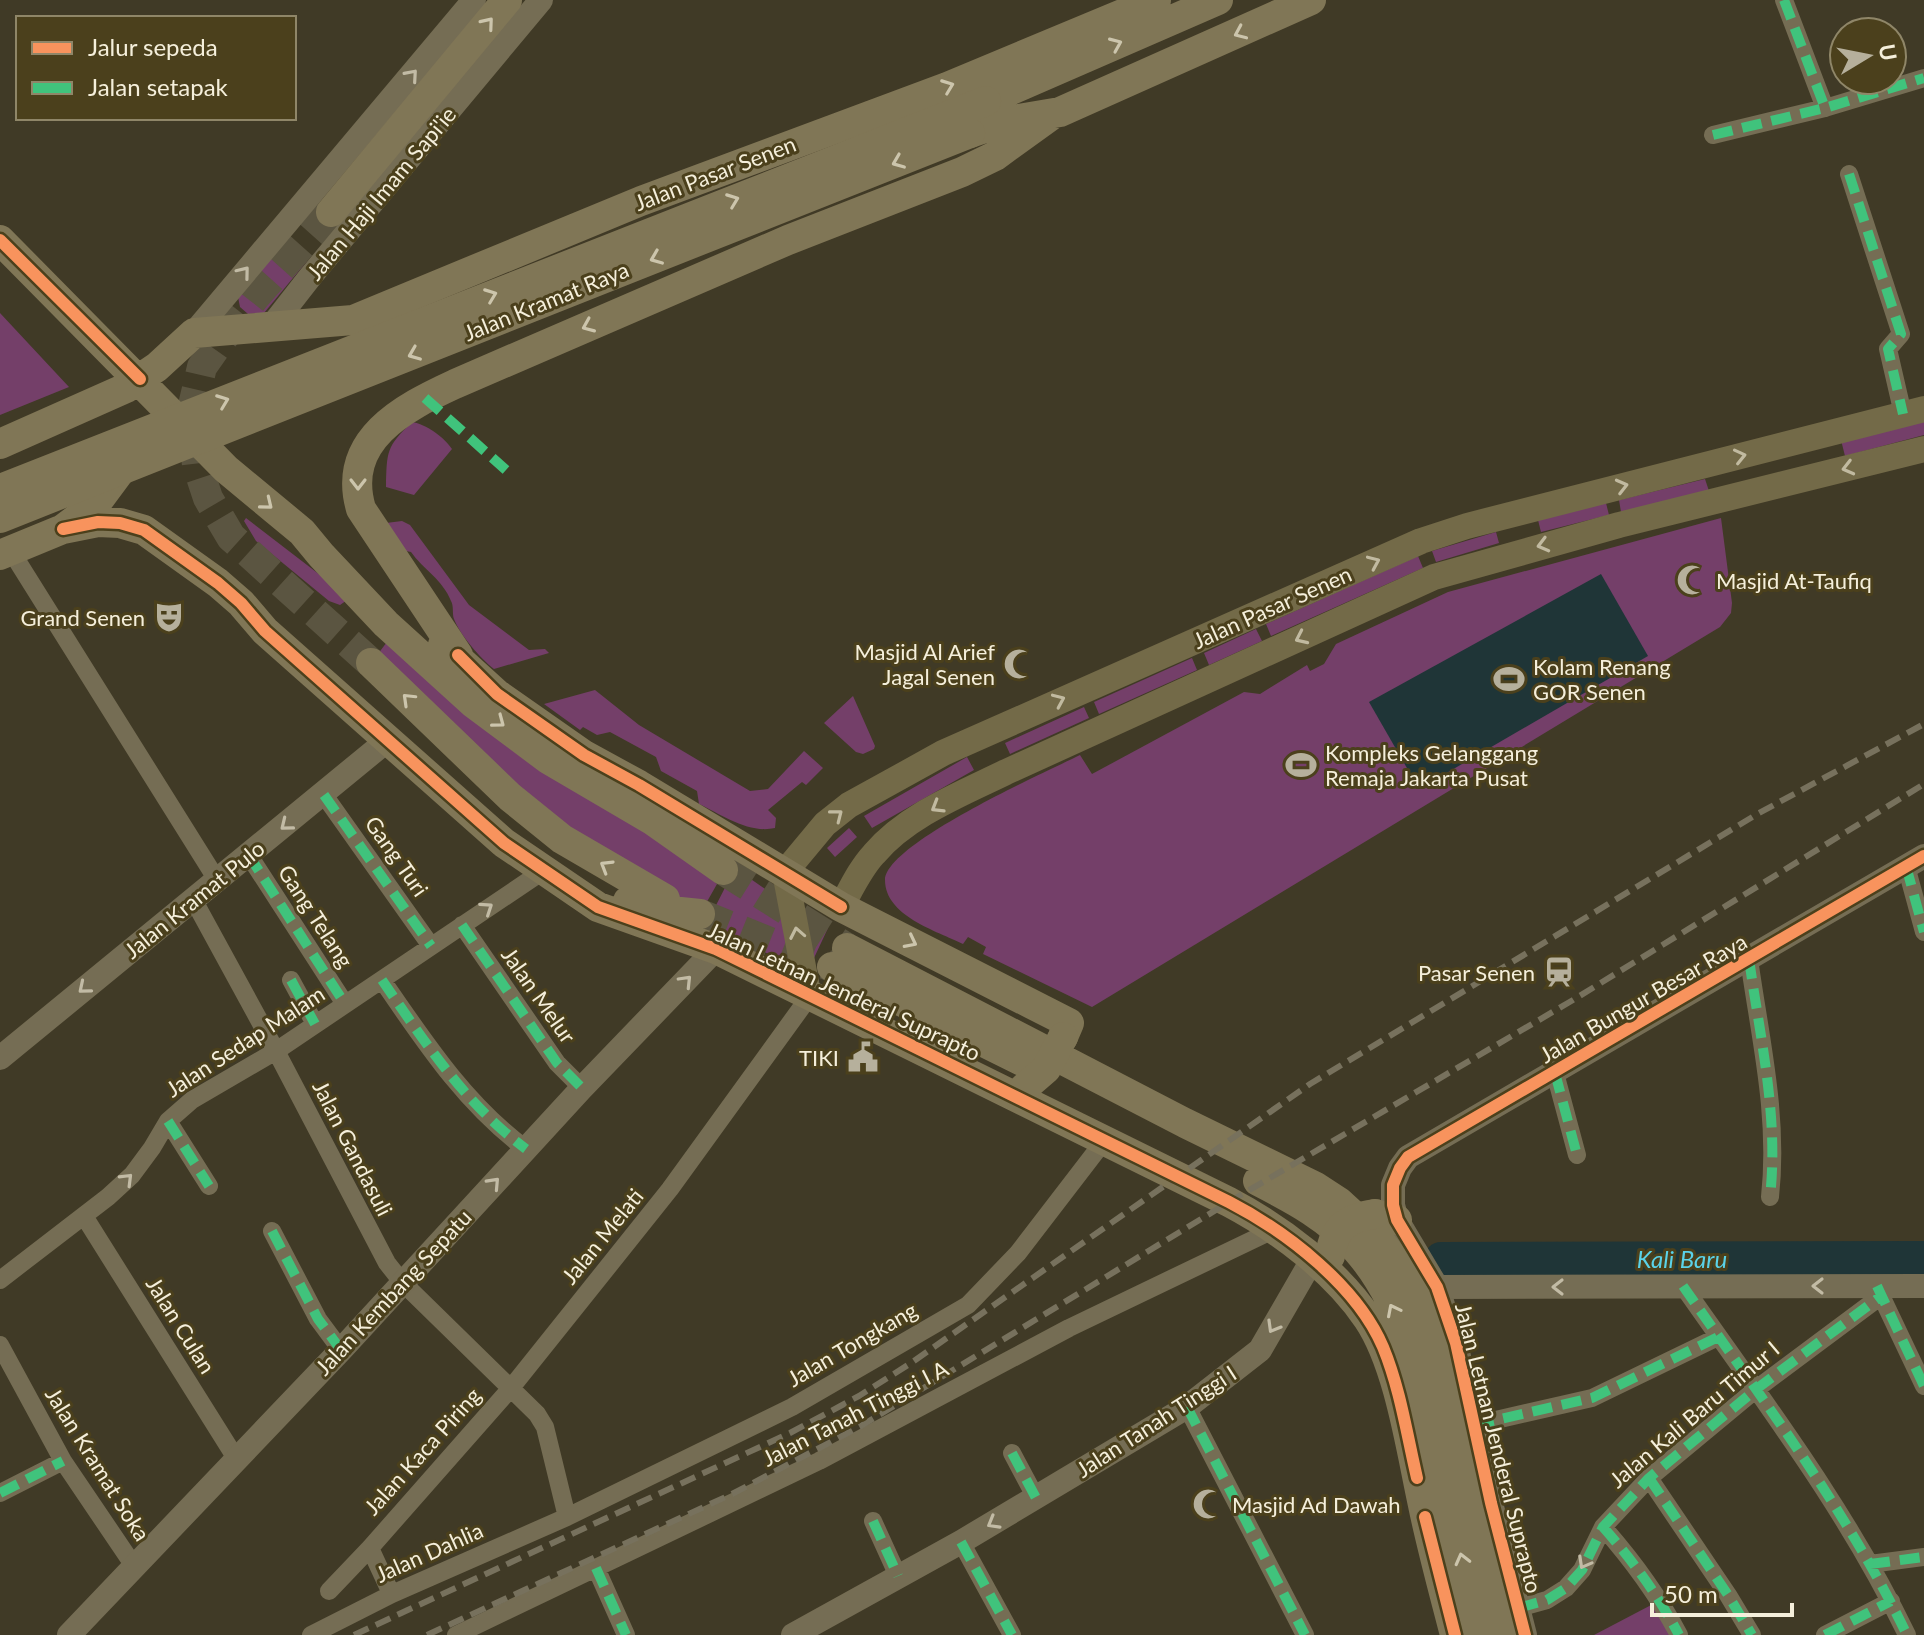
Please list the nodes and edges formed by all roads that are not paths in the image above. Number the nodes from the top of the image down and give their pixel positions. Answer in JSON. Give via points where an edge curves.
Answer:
{"nodes":[{"id":1,"x":474,"y":0,"type":"edge"},
{"id":2,"x":507,"y":0,"type":"edge"},
{"id":3,"x":541,"y":0,"type":"edge"},
{"id":4,"x":1156,"y":0,"type":"edge"},
{"id":5,"x":1218,"y":0,"type":"edge"},
{"id":6,"x":1311,"y":0,"type":"edge"},
{"id":7,"x":1784,"y":0,"type":"edge"},
{"id":8,"x":1921,"y":78,"type":"edge"},
{"id":9,"x":1825,"y":108,"type":"junction"},
{"id":10,"x":1053,"y":114,"type":"junction"},
{"id":11,"x":1713,"y":135,"type":"dead end"},
{"id":12,"x":1849,"y":174,"type":"dead end"},
{"id":13,"x":331,"y":212,"type":"tunnel mouth"},
{"id":14,"x":0,"y":240,"type":"edge"},
{"id":15,"x":271,"y":327,"type":"junction"},
{"id":16,"x":194,"y":333,"type":"junction"},
{"id":17,"x":140,"y":379,"type":"junction"},
{"id":18,"x":1913,"y":412,"type":"edge"},
{"id":19,"x":13,"y":438,"type":"edge"},
{"id":20,"x":1924,"y":449,"type":"edge"},
{"id":21,"x":0,"y":489,"type":"edge"},
{"id":22,"x":0,"y":518,"type":"edge"},
{"id":23,"x":63,"y":529,"type":"junction"},
{"id":24,"x":302,"y":532,"type":"junction"},
{"id":25,"x":6,"y":553,"type":"edge"},
{"id":26,"x":241,"y":603,"type":"junction"},
{"id":27,"x":458,"y":655,"type":"junction"},
{"id":28,"x":371,"y":663,"type":"tunnel mouth"},
{"id":29,"x":988,"y":732,"type":"junction"},
{"id":30,"x":389,"y":739,"type":"junction"},
{"id":31,"x":1006,"y":772,"type":"junction"},
{"id":32,"x":324,"y":795,"type":"junction"},
{"id":33,"x":248,"y":854,"type":"junction"},
{"id":34,"x":1915,"y":861,"type":"edge"},
{"id":35,"x":723,"y":870,"type":"tunnel mouth"},
{"id":36,"x":543,"y":871,"type":"junction"},
{"id":37,"x":785,"y":872,"type":"junction"},
{"id":38,"x":217,"y":880,"type":"junction"},
{"id":39,"x":193,"y":899,"type":"junction"},
{"id":40,"x":841,"y":907,"type":"junction"},
{"id":41,"x":462,"y":925,"type":"junction"},
{"id":42,"x":1924,"y":932,"type":"edge"},
{"id":43,"x":431,"y":946,"type":"junction"},
{"id":44,"x":716,"y":949,"type":"junction"},
{"id":45,"x":1749,"y":959,"type":"junction"},
{"id":46,"x":291,"y":980,"type":"dead end"},
{"id":47,"x":382,"y":980,"type":"junction"},
{"id":48,"x":808,"y":993,"type":"junction"},
{"id":49,"x":345,"y":1004,"type":"junction"},
{"id":50,"x":315,"y":1024,"type":"junction"},
{"id":51,"x":276,"y":1051,"type":"junction"},
{"id":52,"x":0,"y":1058,"type":"edge"},
{"id":53,"x":1555,"y":1073,"type":"junction"},
{"id":54,"x":582,"y":1088,"type":"junction"},
{"id":55,"x":1019,"y":1091,"type":"junction"},
{"id":56,"x":168,"y":1121,"type":"junction"},
{"id":57,"x":1104,"y":1141,"type":"junction"},
{"id":58,"x":526,"y":1149,"type":"junction"},
{"id":59,"x":1577,"y":1155,"type":"dead end"},
{"id":60,"x":1393,"y":1185,"type":"joint"},
{"id":61,"x":209,"y":1186,"type":"dead end"},
{"id":62,"x":1770,"y":1197,"type":"dead end"},
{"id":63,"x":84,"y":1216,"type":"junction"},
{"id":64,"x":1386,"y":1217,"type":"junction"},
{"id":65,"x":1275,"y":1229,"type":"junction"},
{"id":66,"x":272,"y":1231,"type":"dead end"},
{"id":67,"x":1326,"y":1266,"type":"junction"},
{"id":68,"x":0,"y":1280,"type":"edge"},
{"id":69,"x":402,"y":1282,"type":"junction"},
{"id":70,"x":1683,"y":1286,"type":"junction"},
{"id":71,"x":1924,"y":1286,"type":"edge"},
{"id":72,"x":1437,"y":1287,"type":"junction"},
{"id":73,"x":1879,"y":1291,"type":"junction"},
{"id":74,"x":1718,"y":1337,"type":"junction"},
{"id":75,"x":0,"y":1345,"type":"edge"},
{"id":76,"x":341,"y":1350,"type":"junction"},
{"id":77,"x":1924,"y":1386,"type":"edge"},
{"id":78,"x":511,"y":1388,"type":"junction"},
{"id":79,"x":1755,"y":1390,"type":"junction"},
{"id":80,"x":1187,"y":1407,"type":"junction"},
{"id":81,"x":1474,"y":1425,"type":"junction"},
{"id":82,"x":1012,"y":1453,"type":"dead end"},
{"id":83,"x":237,"y":1460,"type":"junction"},
{"id":84,"x":63,"y":1461,"type":"junction"},
{"id":85,"x":1649,"y":1478,"type":"junction"},
{"id":86,"x":0,"y":1493,"type":"edge"},
{"id":87,"x":1036,"y":1498,"type":"junction"},
{"id":88,"x":567,"y":1517,"type":"junction"},
{"id":89,"x":873,"y":1521,"type":"dead end"},
{"id":90,"x":1603,"y":1527,"type":"junction"},
{"id":91,"x":961,"y":1542,"type":"junction"},
{"id":92,"x":370,"y":1548,"type":"junction"},
{"id":93,"x":1924,"y":1557,"type":"edge"},
{"id":94,"x":1870,"y":1564,"type":"junction"},
{"id":95,"x":134,"y":1566,"type":"junction"},
{"id":96,"x":596,"y":1568,"type":"junction"},
{"id":97,"x":898,"y":1576,"type":"junction"},
{"id":98,"x":389,"y":1589,"type":"dead end"},
{"id":99,"x":329,"y":1591,"type":"dead end"},
{"id":100,"x":1891,"y":1601,"type":"junction"},
{"id":101,"x":1512,"y":1622,"type":"edge"},
{"id":102,"x":798,"y":1633,"type":"edge"},
{"id":103,"x":69,"y":1635,"type":"edge"},
{"id":104,"x":311,"y":1635,"type":"edge"},
{"id":105,"x":456,"y":1635,"type":"edge"},
{"id":106,"x":626,"y":1635,"type":"edge"},
{"id":107,"x":1012,"y":1635,"type":"edge"},
{"id":108,"x":1305,"y":1635,"type":"edge"},
{"id":109,"x":1455,"y":1635,"type":"edge"},
{"id":110,"x":1482,"y":1635,"type":"edge"},
{"id":111,"x":1525,"y":1635,"type":"edge"},
{"id":112,"x":1679,"y":1635,"type":"edge"},
{"id":113,"x":1752,"y":1635,"type":"edge"},
{"id":114,"x":1825,"y":1635,"type":"edge"},
{"id":115,"x":1907,"y":1635,"type":"edge"}],
"edges":[{"from":16,"to":1,"type":"street","one_way":true},
{"from":13,"to":2,"type":"main road","one_way":true},
{"from":3,"to":15,"type":"street","name":"Jalan Haji Imam Sapi'ie"},
{"from":15,"to":4,"type":"main road","name":"Jalan Pasar Senen","one_way":true,"via":[[353,320]]},
{"from":21,"to":5,"type":"main road","name":"Jalan Kramat Raya","one_way":true,"bridge":true,"via":[[986,101]]},
{"from":6,"to":10,"type":"main road","one_way":true},
{"from":7,"to":9,"type":"street"},
{"from":8,"to":9,"type":"street"},
{"from":9,"to":11,"type":"street"},
{"from":10,"to":22,"type":"main road","name":"Jalan Kramat Raya","one_way":true,"bridge":true,"via":[[970,133]]},
{"from":10,"to":27,"type":"main road","one_way":true,"via":[[995,156],[962,172],[777,245],[455,384],[393,418],[370,441],[357,475],[361,509]]},
{"from":12,"to":18,"type":"street","via":[[1901,334],[1888,349]]},
{"from":14,"to":17,"type":"main road"},
{"from":15,"to":16,"type":"main road"},
{"from":16,"to":17,"type":"main road"},
{"from":17,"to":19,"type":"main road"},
{"from":17,"to":23,"type":"main road","via":[[147,405],[145,434],[95,505]]},
{"from":17,"to":24,"type":"main road","one_way":true,"via":[[226,469]]},
{"from":29,"to":18,"type":"main road","name":"Jalan Pasar Senen","one_way":true,"via":[[1421,541]]},
{"from":19,"to":23,"type":"main road","via":[[41,439],[56,458],[67,482]]},
{"from":20,"to":31,"type":"main road","name":"Jalan Pasar Senen","one_way":true,"via":[[1434,577]]},
{"from":23,"to":25,"type":"main road"},
{"from":23,"to":26,"type":"main road","name":"Jalan Letnan Jenderal Suprapto","via":[[98,522],[144,530]]},
{"from":24,"to":27,"type":"main road","via":[[337,552]]},
{"from":24,"to":35,"type":"main road","one_way":true,"via":[[386,624],[473,703],[548,759],[652,820]]},
{"from":25,"to":38,"type":"street"},
{"from":26,"to":28,"type":"main road","name":"Jalan Letnan Jenderal Suprapto","one_way":true,"via":[[277,623],[399,724],[498,820],[567,872],[611,896],[700,914],[562,839],[510,797]]},
{"from":26,"to":30,"type":"main road","name":"Jalan Letnan Jenderal Suprapto","via":[[265,631]]},
{"from":27,"to":37,"type":"main road","via":[[497,694],[584,755]]},
{"from":29,"to":31,"type":"main road"},
{"from":37,"to":29,"type":"main road","name":"Jalan Pasar Senen","one_way":true,"via":[[825,824],[849,805]]},
{"from":30,"to":32,"type":"street","name":"Jalan Kramat Pulo"},
{"from":30,"to":36,"type":"main road","name":"Jalan Letnan Jenderal Suprapto","via":[[504,843]]},
{"from":31,"to":40,"type":"main road","name":"Jalan Pasar Senen","one_way":true,"via":[[939,805],[895,835],[874,853]]},
{"from":32,"to":33,"type":"street","name":"Jalan Kramat Pulo","one_way":true},
{"from":32,"to":43,"type":"street","name":"Gang Turi"},
{"from":33,"to":38,"type":"street","name":"Jalan Kramat Pulo"},
{"from":33,"to":49,"type":"street","name":"Gang Telang"},
{"from":34,"to":42,"type":"street"},
{"from":34,"to":45,"type":"street","name":"Jalan Bungur Besar Raya"},
{"from":41,"to":36,"type":"street","name":"Jalan Sedap Malam","one_way":true},
{"from":36,"to":44,"type":"main road","name":"Jalan Letnan Jenderal Suprapto","via":[[598,907]]},
{"from":37,"to":40,"type":"main road"},
{"from":48,"to":37,"type":"main road","one_way":true},
{"from":38,"to":39,"type":"street","name":"Jalan Kramat Pulo"},
{"from":39,"to":51,"type":"street","name":"Jalan Gandasuli"},
{"from":39,"to":52,"type":"street","name":"Jalan Kramat Pulo","one_way":true},
{"from":40,"to":55,"type":"main road","one_way":true,"bridge":true,"via":[[1066,1030],[1046,1069]]},
{"from":41,"to":43,"type":"street","name":"Jalan Sedap Malam"},
{"from":41,"to":54,"type":"street","name":"Jalan Melur","via":[[557,1063]]},
{"from":43,"to":47,"type":"street","name":"Jalan Sedap Malam"},
{"from":44,"to":48,"type":"main road","name":"Jalan Letnan Jenderal Suprapto"},
{"from":54,"to":44,"type":"street","name":"Jalan Kembang Sepatu","one_way":true},
{"from":45,"to":53,"type":"street","name":"Jalan Bungur Besar Raya"},
{"from":45,"to":62,"type":"street","via":[[1769,1085]]},
{"from":46,"to":50,"type":"street"},
{"from":47,"to":49,"type":"street","name":"Jalan Sedap Malam"},
{"from":47,"to":58,"type":"street","via":[[466,1095]]},
{"from":48,"to":55,"type":"main road","name":"Jalan Letnan Jenderal Suprapto"},
{"from":48,"to":78,"type":"street","name":"Jalan Melati","via":[[670,1189]]},
{"from":49,"to":50,"type":"street","name":"Jalan Sedap Malam"},
{"from":50,"to":51,"type":"street","name":"Jalan Sedap Malam"},
{"from":51,"to":56,"type":"street","name":"Jalan Sedap Malam","via":[[192,1100]]},
{"from":51,"to":69,"type":"street","name":"Jalan Gandasuli","via":[[375,1244]]},
{"from":53,"to":59,"type":"street"},
{"from":53,"to":60,"type":"street","name":"Jalan Bungur Besar Raya","via":[[1408,1157]]},
{"from":54,"to":58,"type":"street","name":"Jalan Kembang Sepatu"},
{"from":55,"to":57,"type":"main road","name":"Jalan Letnan Jenderal Suprapto"},
{"from":56,"to":61,"type":"street"},
{"from":63,"to":56,"type":"street","name":"Jalan Sedap Malam","one_way":true,"via":[[132,1175]]},
{"from":57,"to":65,"type":"main road","name":"Jalan Letnan Jenderal Suprapto"},
{"from":57,"to":88,"type":"street","name":"Jalan Tongkang","via":[[1018,1253],[968,1305],[792,1407]]},
{"from":69,"to":58,"type":"street","name":"Jalan Kembang Sepatu","one_way":true},
{"from":60,"to":64,"type":"street","name":"Jalan Letnan Jenderal Suprapto","via":[[1393,1205]]},
{"from":63,"to":68,"type":"street","name":"Jalan Sedap Malam"},
{"from":63,"to":83,"type":"street","name":"Jalan Culan"},
{"from":64,"to":67,"type":"main road","bridge":true,"via":[[1355,1217],[1344,1224],[1332,1240]]},
{"from":64,"to":72,"type":"street","name":"Jalan Letnan Jenderal Suprapto"},
{"from":65,"to":67,"type":"main road","name":"Jalan Letnan Jenderal Suprapto"},
{"from":65,"to":96,"type":"street","name":"Jalan Tanah Tinggi I A"},
{"from":66,"to":76,"type":"street","via":[[318,1319]]},
{"from":67,"to":80,"type":"street","name":"Jalan Tanah Tinggi I","one_way":true,"via":[[1260,1350]]},
{"from":67,"to":109,"type":"main road","name":"Jalan Letnan Jenderal Suprapto","via":[[1368,1319],[1383,1348]]},
{"from":69,"to":76,"type":"street","name":"Jalan Kembang Sepatu"},
{"from":69,"to":78,"type":"street","name":"Jalan Gandasuli"},
{"from":70,"to":72,"type":"street","one_way":true},
{"from":73,"to":70,"type":"street","one_way":true},
{"from":70,"to":74,"type":"street"},
{"from":71,"to":73,"type":"street"},
{"from":72,"to":81,"type":"street","name":"Jalan Letnan Jenderal Suprapto"},
{"from":73,"to":77,"type":"street"},
{"from":73,"to":79,"type":"street","name":"Jalan Kali Baru Timur I"},
{"from":74,"to":79,"type":"street"},
{"from":74,"to":81,"type":"street","via":[[1592,1398]]},
{"from":75,"to":84,"type":"street","name":"Jalan Kramat Soka"},
{"from":76,"to":83,"type":"street","name":"Jalan Kembang Sepatu"},
{"from":78,"to":88,"type":"street","via":[[545,1427]]},
{"from":78,"to":92,"type":"street","name":"Jalan Kaca Piring"},
{"from":79,"to":85,"type":"street","name":"Jalan Kali Baru Timur I"},
{"from":79,"to":94,"type":"street"},
{"from":80,"to":87,"type":"street","name":"Jalan Tanah Tinggi I"},
{"from":80,"to":108,"type":"street"},
{"from":81,"to":101,"type":"street","name":"Jalan Letnan Jenderal Suprapto"},
{"from":82,"to":87,"type":"street"},
{"from":83,"to":95,"type":"street","name":"Jalan Kembang Sepatu"},
{"from":84,"to":86,"type":"street"},
{"from":84,"to":95,"type":"street","name":"Jalan Kramat Soka"},
{"from":85,"to":90,"type":"street","name":"Jalan Kali Baru Timur I"},
{"from":85,"to":113,"type":"street"},
{"from":87,"to":91,"type":"street","name":"Jalan Tanah Tinggi I","one_way":true},
{"from":88,"to":104,"type":"street","name":"Jalan Dahlia"},
{"from":89,"to":97,"type":"street"},
{"from":90,"to":101,"type":"street","name":"Jalan Kali Baru Timur I","one_way":true,"via":[[1582,1570],[1566,1588]]},
{"from":90,"to":112,"type":"street","via":[[1636,1565]]},
{"from":91,"to":97,"type":"street","name":"Jalan Tanah Tinggi I"},
{"from":91,"to":107,"type":"street"},
{"from":92,"to":98,"type":"street","name":"Jalan Kaca Piring"},
{"from":92,"to":99,"type":"street","name":"Jalan Kaca Piring"},
{"from":93,"to":94,"type":"street"},
{"from":94,"to":100,"type":"street"},
{"from":95,"to":103,"type":"street","name":"Jalan Kembang Sepatu"},
{"from":96,"to":105,"type":"street","name":"Jalan Tanah Tinggi I A"},
{"from":96,"to":106,"type":"street"},
{"from":97,"to":102,"type":"street","name":"Jalan Tanah Tinggi I"},
{"from":100,"to":114,"type":"street"},
{"from":100,"to":115,"type":"street"},
{"from":110,"to":101,"type":"main road","name":"Jalan Letnan Jenderal Suprapto","one_way":true,"via":[[1416,1363],[1397,1316],[1358,1251],[1301,1203],[839,958],[1316,1187],[1375,1235],[1419,1299],[1435,1333]]},
{"from":101,"to":111,"type":"street","name":"Jalan Letnan Jenderal Suprapto"}]}
